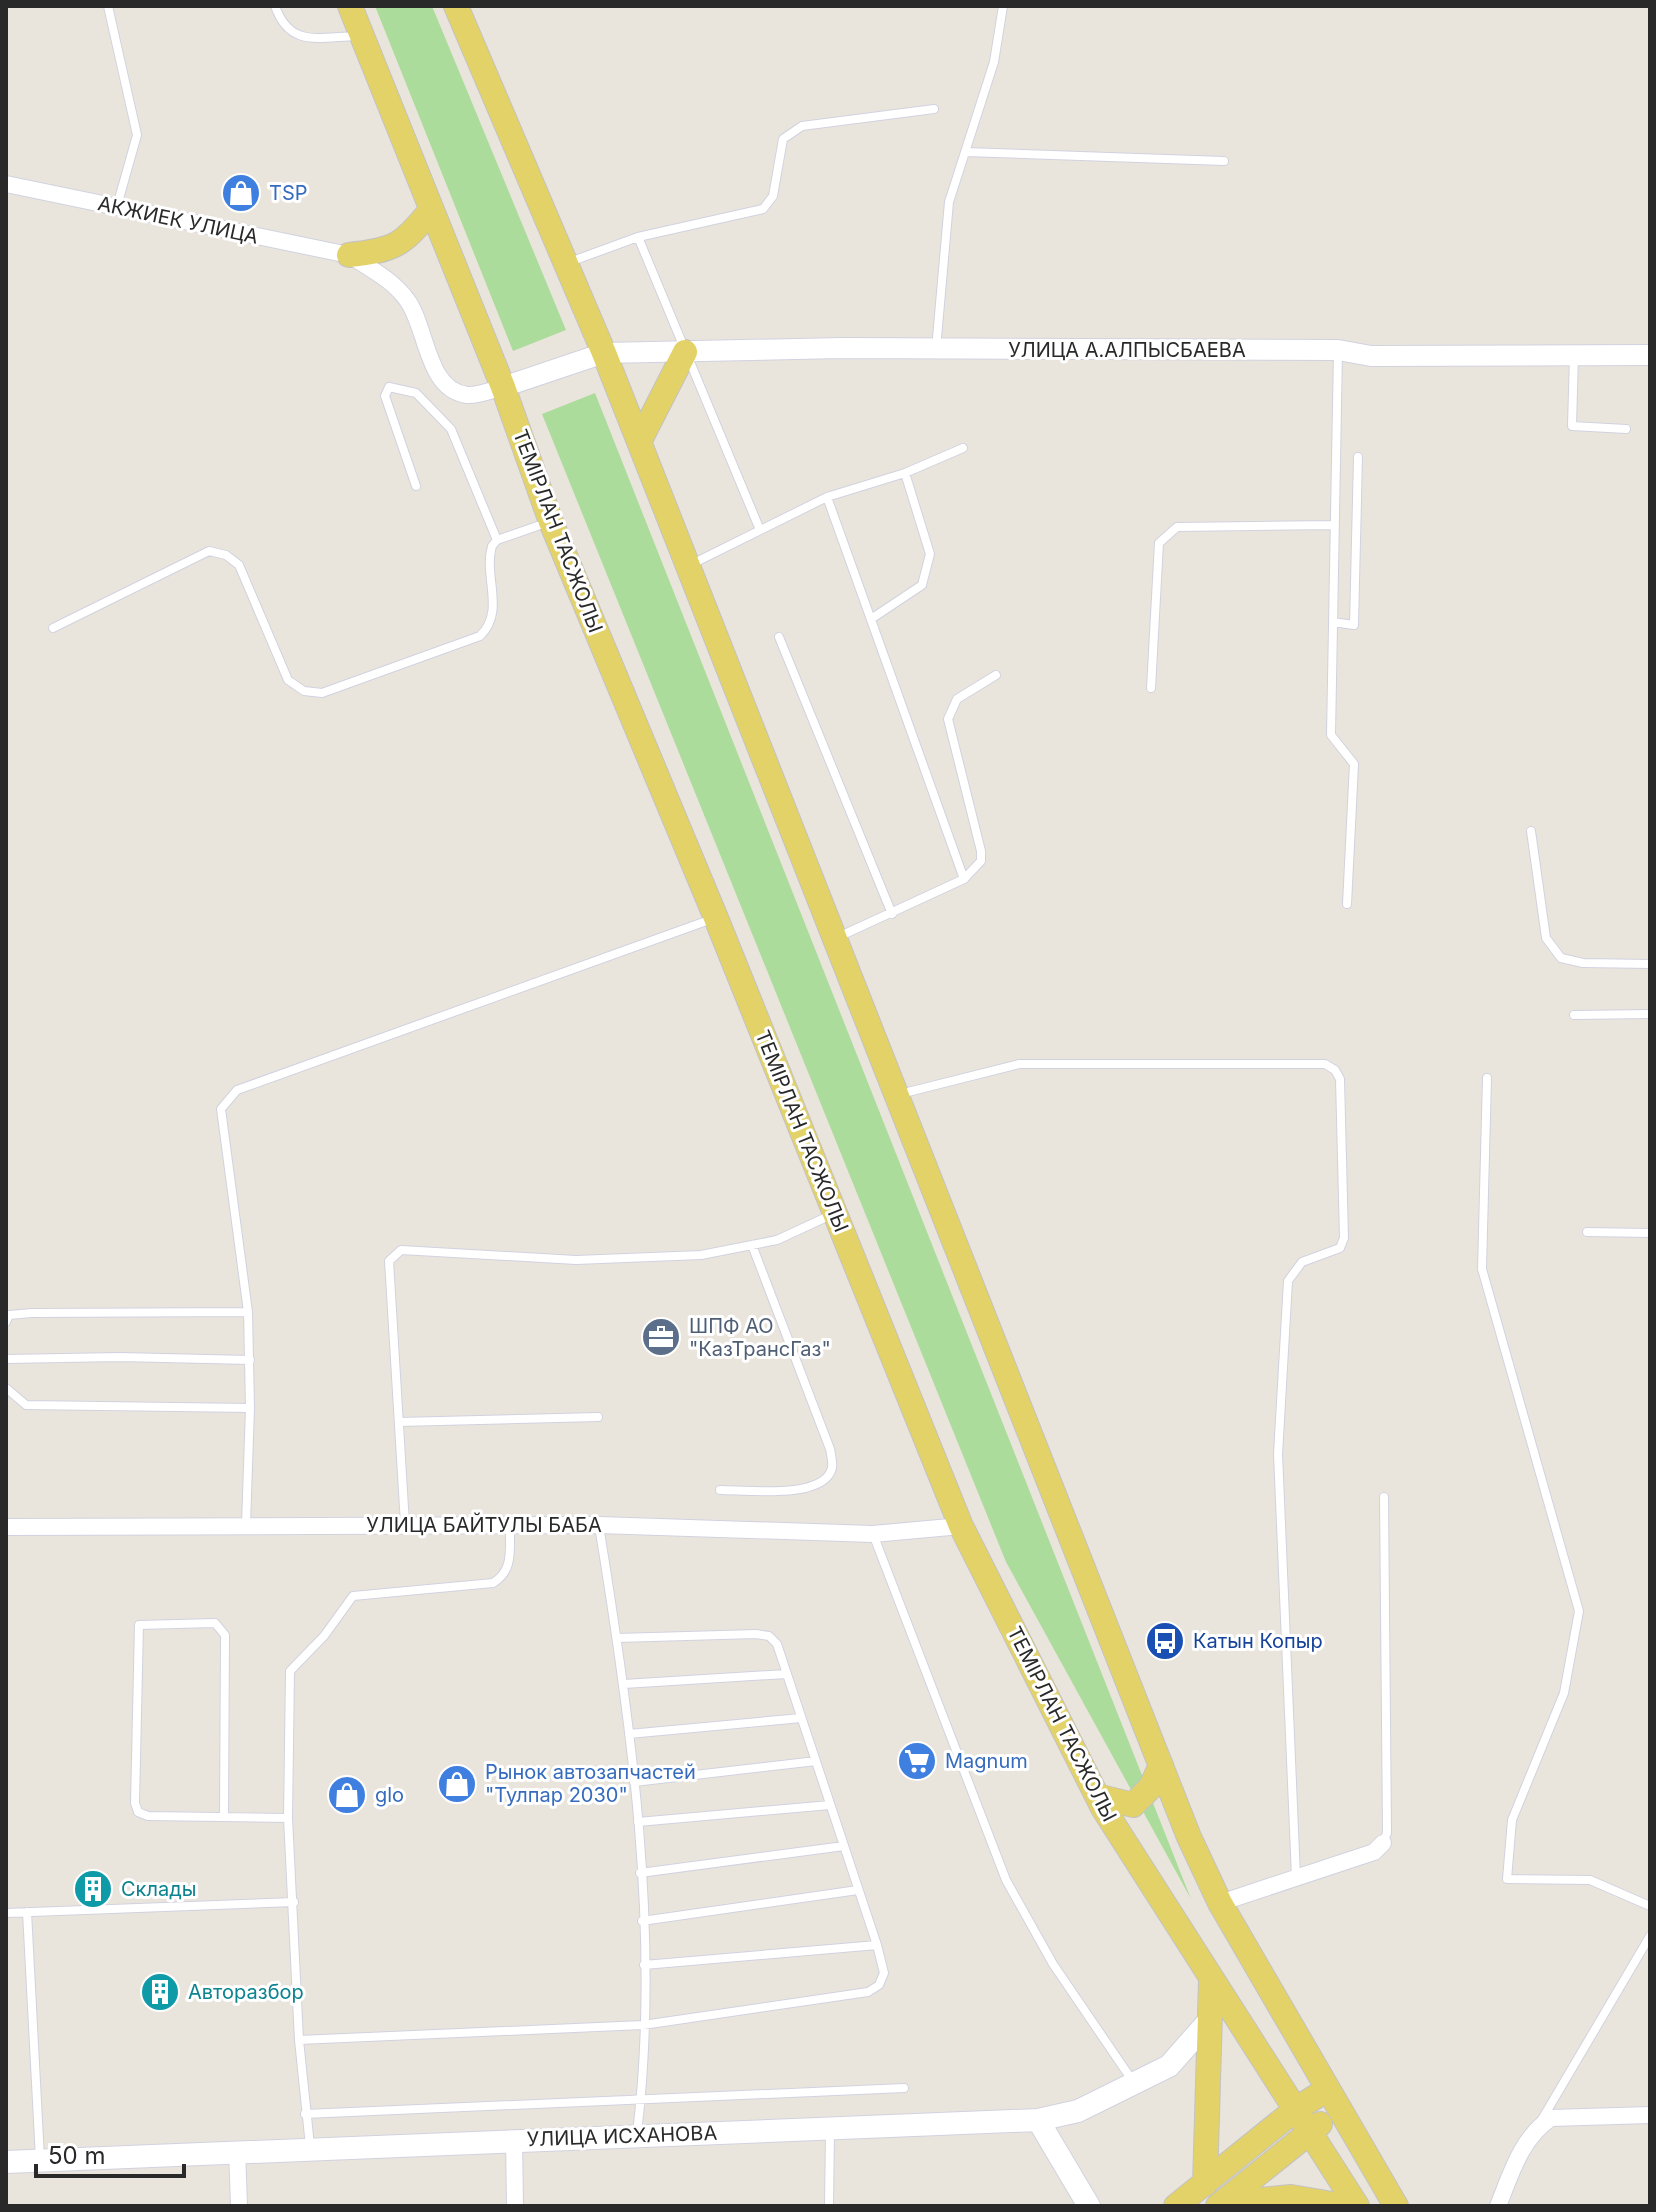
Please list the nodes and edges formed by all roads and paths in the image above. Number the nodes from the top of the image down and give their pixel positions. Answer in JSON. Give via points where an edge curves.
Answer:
{"nodes":[{"id":1,"x":108,"y":6,"type":"edge"},
{"id":2,"x":275,"y":6,"type":"edge"},
{"id":3,"x":350,"y":6,"type":"edge"},
{"id":4,"x":456,"y":6,"type":"edge"},
{"id":5,"x":1003,"y":6,"type":"edge"},
{"id":6,"x":361,"y":36,"type":"junction"},
{"id":7,"x":934,"y":109,"type":"dead end"},
{"id":8,"x":965,"y":152,"type":"junction"},
{"id":9,"x":1224,"y":161,"type":"dead end"},
{"id":10,"x":6,"y":184,"type":"edge"},
{"id":11,"x":116,"y":207,"type":"junction"},
{"id":12,"x":430,"y":211,"type":"junction"},
{"id":13,"x":638,"y":237,"type":"junction"},
{"id":14,"x":349,"y":255,"type":"junction"},
{"id":15,"x":566,"y":263,"type":"junction"},
{"id":16,"x":936,"y":350,"type":"junction"},
{"id":17,"x":1338,"y":350,"type":"junction"},
{"id":18,"x":687,"y":352,"type":"junction"},
{"id":19,"x":604,"y":353,"type":"junction"},
{"id":20,"x":1574,"y":355,"type":"junction"},
{"id":21,"x":1650,"y":355,"type":"edge"},
{"id":22,"x":503,"y":387,"type":"junction"},
{"id":23,"x":1626,"y":429,"type":"dead end"},
{"id":24,"x":639,"y":442,"type":"junction"},
{"id":25,"x":963,"y":448,"type":"dead end"},
{"id":26,"x":1358,"y":457,"type":"dead end"},
{"id":27,"x":905,"y":473,"type":"junction"},
{"id":28,"x":416,"y":486,"type":"dead end"},
{"id":29,"x":827,"y":497,"type":"junction"},
{"id":30,"x":551,"y":522,"type":"junction"},
{"id":31,"x":1335,"y":525,"type":"junction"},
{"id":32,"x":760,"y":530,"type":"junction"},
{"id":33,"x":497,"y":540,"type":"junction"},
{"id":34,"x":688,"y":566,"type":"junction"},
{"id":35,"x":871,"y":619,"type":"junction"},
{"id":36,"x":1333,"y":622,"type":"junction"},
{"id":37,"x":53,"y":628,"type":"dead end"},
{"id":38,"x":779,"y":637,"type":"dead end"},
{"id":39,"x":996,"y":675,"type":"dead end"},
{"id":40,"x":1151,"y":688,"type":"dead end"},
{"id":41,"x":1531,"y":831,"type":"dead end"},
{"id":42,"x":964,"y":879,"type":"junction"},
{"id":43,"x":1347,"y":904,"type":"dead end"},
{"id":44,"x":892,"y":914,"type":"junction"},
{"id":45,"x":716,"y":918,"type":"junction"},
{"id":46,"x":835,"y":938,"type":"junction"},
{"id":47,"x":1650,"y":964,"type":"edge"},
{"id":48,"x":1650,"y":1014,"type":"edge"},
{"id":49,"x":1574,"y":1015,"type":"dead end"},
{"id":50,"x":1487,"y":1078,"type":"dead end"},
{"id":51,"x":896,"y":1094,"type":"junction"},
{"id":52,"x":835,"y":1213,"type":"junction"},
{"id":53,"x":1587,"y":1232,"type":"dead end"},
{"id":54,"x":1650,"y":1233,"type":"edge"},
{"id":55,"x":752,"y":1245,"type":"junction"},
{"id":56,"x":248,"y":1312,"type":"junction"},
{"id":57,"x":6,"y":1322,"type":"edge"},
{"id":58,"x":6,"y":1359,"type":"edge"},
{"id":59,"x":250,"y":1360,"type":"junction"},
{"id":60,"x":6,"y":1388,"type":"edge"},
{"id":61,"x":250,"y":1408,"type":"junction"},
{"id":62,"x":598,"y":1417,"type":"dead end"},
{"id":63,"x":399,"y":1422,"type":"junction"},
{"id":64,"x":720,"y":1490,"type":"dead end"},
{"id":65,"x":1384,"y":1497,"type":"dead end"},
{"id":66,"x":246,"y":1524,"type":"junction"},
{"id":67,"x":405,"y":1524,"type":"junction"},
{"id":68,"x":510,"y":1524,"type":"junction"},
{"id":69,"x":599,"y":1525,"type":"junction"},
{"id":70,"x":961,"y":1526,"type":"junction"},
{"id":71,"x":6,"y":1527,"type":"edge"},
{"id":72,"x":873,"y":1534,"type":"junction"},
{"id":73,"x":617,"y":1638,"type":"junction"},
{"id":74,"x":786,"y":1674,"type":"junction"},
{"id":75,"x":624,"y":1684,"type":"junction"},
{"id":76,"x":801,"y":1718,"type":"junction"},
{"id":77,"x":629,"y":1734,"type":"junction"},
{"id":78,"x":816,"y":1761,"type":"junction"},
{"id":79,"x":1161,"y":1765,"type":"junction"},
{"id":80,"x":634,"y":1782,"type":"junction"},
{"id":81,"x":1097,"y":1796,"type":"junction"},
{"id":82,"x":830,"y":1805,"type":"junction"},
{"id":83,"x":224,"y":1815,"type":"junction"},
{"id":84,"x":288,"y":1818,"type":"junction"},
{"id":85,"x":638,"y":1822,"type":"junction"},
{"id":86,"x":1383,"y":1843,"type":"joint"},
{"id":87,"x":844,"y":1846,"type":"junction"},
{"id":88,"x":640,"y":1873,"type":"junction"},
{"id":89,"x":1296,"y":1878,"type":"junction"},
{"id":90,"x":858,"y":1890,"type":"junction"},
{"id":91,"x":294,"y":1902,"type":"junction"},
{"id":92,"x":1220,"y":1903,"type":"junction"},
{"id":93,"x":1650,"y":1906,"type":"edge"},
{"id":94,"x":27,"y":1912,"type":"junction"},
{"id":95,"x":6,"y":1913,"type":"edge"},
{"id":96,"x":642,"y":1921,"type":"junction"},
{"id":97,"x":1650,"y":1936,"type":"edge"},
{"id":98,"x":877,"y":1945,"type":"junction"},
{"id":99,"x":644,"y":1965,"type":"junction"},
{"id":100,"x":1211,"y":1981,"type":"junction"},
{"id":101,"x":1207,"y":2023,"type":"junction"},
{"id":102,"x":643,"y":2025,"type":"junction"},
{"id":103,"x":299,"y":2040,"type":"junction"},
{"id":104,"x":1134,"y":2083,"type":"junction"},
{"id":105,"x":904,"y":2088,"type":"dead end"},
{"id":106,"x":1326,"y":2090,"type":"junction"},
{"id":107,"x":641,"y":2098,"type":"junction"},
{"id":108,"x":1295,"y":2110,"type":"junction"},
{"id":109,"x":1339,"y":2112,"type":"junction"},
{"id":110,"x":305,"y":2114,"type":"junction"},
{"id":111,"x":1650,"y":2115,"type":"edge"},
{"id":112,"x":1038,"y":2120,"type":"junction"},
{"id":113,"x":1537,"y":2127,"type":"junction"},
{"id":114,"x":830,"y":2129,"type":"junction"},
{"id":115,"x":1309,"y":2131,"type":"junction"},
{"id":116,"x":637,"y":2136,"type":"junction"},
{"id":117,"x":514,"y":2139,"type":"junction"},
{"id":118,"x":310,"y":2147,"type":"junction"},
{"id":119,"x":237,"y":2150,"type":"junction"},
{"id":120,"x":41,"y":2160,"type":"junction"},
{"id":121,"x":6,"y":2162,"type":"edge"},
{"id":122,"x":1205,"y":2184,"type":"junction"},
{"id":123,"x":1219,"y":2205,"type":"edge"},
{"id":124,"x":239,"y":2206,"type":"edge"},
{"id":125,"x":515,"y":2206,"type":"edge"},
{"id":126,"x":829,"y":2206,"type":"edge"},
{"id":127,"x":1089,"y":2206,"type":"edge"},
{"id":128,"x":1176,"y":2206,"type":"edge"},
{"id":129,"x":1344,"y":2206,"type":"edge"},
{"id":130,"x":1357,"y":2206,"type":"edge"},
{"id":131,"x":1396,"y":2206,"type":"edge"},
{"id":132,"x":1498,"y":2206,"type":"edge"}],
"edges":[{"from":1,"to":11,"type":"lane","via":[[137,135]]},
{"from":2,"to":6,"type":"lane","via":[[281,23],[301,38]]},
{"from":3,"to":6,"type":"main road","name":"ТЕМІРЛАН ТАСЖОЛЫ"},
{"from":4,"to":15,"type":"main road"},
{"from":5,"to":8,"type":"lane","via":[[994,62]]},
{"from":6,"to":12,"type":"main road","name":"ТЕМІРЛАН ТАСЖОЛЫ"},
{"from":7,"to":13,"type":"lane","via":[[802,126],[783,139],[773,196],[763,209]]},
{"from":8,"to":9,"type":"lane"},
{"from":8,"to":16,"type":"lane","via":[[949,202]]},
{"from":10,"to":11,"type":"street","name":"АКЖИЕК УЛИЦА"},
{"from":11,"to":14,"type":"street","name":"АКЖИЕК УЛИЦА"},
{"from":12,"to":14,"type":"main road","via":[[399,245]]},
{"from":12,"to":22,"type":"main road","name":"ТЕМІРЛАН ТАСЖОЛЫ"},
{"from":13,"to":15,"type":"lane"},
{"from":13,"to":18,"type":"lane"},
{"from":14,"to":22,"type":"street","via":[[386,278],[409,301],[447,385],[469,395]]},
{"from":15,"to":19,"type":"main road"},
{"from":16,"to":17,"type":"street","name":"УЛИЦА А.АЛПЫСБАЕВА"},
{"from":16,"to":18,"type":"street","name":"УЛИЦА А.АЛПЫСБАЕВА"},
{"from":17,"to":20,"type":"street","name":"УЛИЦА А.АЛПЫСБАЕВА","via":[[1371,356]]},
{"from":17,"to":31,"type":"lane"},
{"from":18,"to":19,"type":"street","name":"УЛИЦА А.АЛПЫСБАЕВА"},
{"from":18,"to":24,"type":"main road"},
{"from":18,"to":32,"type":"lane"},
{"from":19,"to":22,"type":"street","name":"УЛИЦА А.АЛПЫСБАЕВА"},
{"from":19,"to":24,"type":"main road"},
{"from":20,"to":21,"type":"street","name":"УЛИЦА А.АЛПЫСБАЕВА"},
{"from":20,"to":23,"type":"lane","via":[[1572,426]]},
{"from":22,"to":30,"type":"main road","name":"ТЕМІРЛАН ТАСЖОЛЫ"},
{"from":24,"to":34,"type":"main road"},
{"from":25,"to":27,"type":"lane"},
{"from":26,"to":36,"type":"lane","via":[[1354,625]]},
{"from":27,"to":29,"type":"lane"},
{"from":27,"to":35,"type":"lane","via":[[930,554],[922,585]]},
{"from":28,"to":33,"type":"lane","via":[[385,396],[389,387],[416,393],[451,429]]},
{"from":29,"to":32,"type":"lane"},
{"from":29,"to":35,"type":"lane"},
{"from":30,"to":33,"type":"lane"},
{"from":30,"to":45,"type":"main road","name":"ТЕМІРЛАН ТАСЖОЛЫ"},
{"from":31,"to":36,"type":"lane"},
{"from":31,"to":40,"type":"lane","via":[[1177,527],[1159,543]]},
{"from":32,"to":34,"type":"lane"},
{"from":33,"to":37,"type":"lane","via":[[490,553],[494,614],[480,636],[322,693],[304,691],[288,680],[239,565],[226,555],[209,551]]},
{"from":34,"to":46,"type":"main road"},
{"from":35,"to":42,"type":"lane"},
{"from":36,"to":43,"type":"lane","via":[[1331,735],[1354,764]]},
{"from":38,"to":44,"type":"lane"},
{"from":39,"to":42,"type":"lane","via":[[957,699],[948,719],[981,851],[977,868]]},
{"from":41,"to":47,"type":"lane","via":[[1546,938],[1561,958]]},
{"from":42,"to":44,"type":"lane"},
{"from":44,"to":46,"type":"lane"},
{"from":45,"to":52,"type":"main road","name":"ТЕМІРЛАН ТАСЖОЛЫ"},
{"from":45,"to":56,"type":"lane","via":[[237,1090],[221,1109]]},
{"from":46,"to":51,"type":"main road"},
{"from":48,"to":49,"type":"lane"},
{"from":50,"to":93,"type":"lane","via":[[1482,1269],[1579,1611],[1564,1693],[1512,1820],[1507,1879],[1590,1880]]},
{"from":51,"to":79,"type":"main road"},
{"from":51,"to":89,"type":"lane","via":[[1019,1064],[1325,1064],[1340,1079],[1344,1238],[1340,1248],[1302,1262],[1288,1281],[1279,1438]]},
{"from":52,"to":55,"type":"lane","via":[[777,1240]]},
{"from":52,"to":70,"type":"main road","name":"ТЕМІРЛАН ТАСЖОЛЫ"},
{"from":53,"to":54,"type":"lane"},
{"from":55,"to":63,"type":"lane","via":[[701,1255],[576,1260],[401,1250],[389,1261]]},
{"from":55,"to":64,"type":"lane","via":[[830,1449],[832,1467],[824,1482],[806,1489]]},
{"from":56,"to":57,"type":"lane","via":[[32,1313],[9,1315]]},
{"from":56,"to":59,"type":"lane"},
{"from":58,"to":59,"type":"lane"},
{"from":59,"to":61,"type":"lane"},
{"from":60,"to":61,"type":"lane","via":[[26,1405]]},
{"from":61,"to":66,"type":"lane"},
{"from":62,"to":63,"type":"lane"},
{"from":63,"to":67,"type":"lane"},
{"from":65,"to":86,"type":"lane"},
{"from":66,"to":67,"type":"street","name":"УЛИЦА БАЙТУЛЫ БАБА"},
{"from":66,"to":71,"type":"street","name":"УЛИЦА БАЙТУЛЫ БАБА"},
{"from":67,"to":68,"type":"street","name":"УЛИЦА БАЙТУЛЫ БАБА"},
{"from":68,"to":69,"type":"street","name":"УЛИЦА БАЙТУЛЫ БАБА"},
{"from":68,"to":84,"type":"lane","via":[[509,1567],[493,1583],[353,1596],[324,1636],[301,1656],[290,1671]]},
{"from":69,"to":72,"type":"street","name":"УЛИЦА БАЙТУЛЫ БАБА"},
{"from":69,"to":73,"type":"lane"},
{"from":70,"to":72,"type":"street","name":"УЛИЦА БАЙТУЛЫ БАБА"},
{"from":70,"to":81,"type":"main road","name":"ТЕМІРЛАН ТАСЖОЛЫ"},
{"from":72,"to":104,"type":"lane","via":[[1006,1880],[1053,1964]]},
{"from":73,"to":74,"type":"lane","via":[[769,1636],[777,1644]]},
{"from":73,"to":75,"type":"lane"},
{"from":74,"to":75,"type":"lane"},
{"from":74,"to":76,"type":"lane"},
{"from":75,"to":77,"type":"lane"},
{"from":76,"to":77,"type":"lane"},
{"from":76,"to":78,"type":"lane"},
{"from":77,"to":80,"type":"lane"},
{"from":78,"to":80,"type":"lane"},
{"from":78,"to":82,"type":"lane"},
{"from":79,"to":81,"type":"main road","via":[[1151,1787],[1133,1805]]},
{"from":79,"to":92,"type":"main road"},
{"from":80,"to":85,"type":"lane"},
{"from":81,"to":100,"type":"main road","name":"ТЕМІРЛАН ТАСЖОЛЫ"},
{"from":82,"to":85,"type":"lane"},
{"from":82,"to":87,"type":"lane"},
{"from":83,"to":83,"type":"lane","via":[[138,1812],[139,1625],[222,1627]]},
{"from":83,"to":84,"type":"lane"},
{"from":84,"to":91,"type":"lane"},
{"from":85,"to":88,"type":"lane"},
{"from":86,"to":89,"type":"street","via":[[1374,1852]]},
{"from":87,"to":88,"type":"lane"},
{"from":87,"to":90,"type":"lane"},
{"from":88,"to":96,"type":"lane"},
{"from":89,"to":92,"type":"street"},
{"from":90,"to":96,"type":"lane"},
{"from":90,"to":98,"type":"lane"},
{"from":91,"to":94,"type":"lane"},
{"from":91,"to":103,"type":"lane"},
{"from":92,"to":106,"type":"main road"},
{"from":94,"to":95,"type":"lane"},
{"from":94,"to":120,"type":"lane"},
{"from":96,"to":99,"type":"lane"},
{"from":97,"to":113,"type":"lane"},
{"from":98,"to":99,"type":"lane"},
{"from":98,"to":102,"type":"lane","via":[[884,1973],[868,1992]]},
{"from":99,"to":102,"type":"lane"},
{"from":100,"to":101,"type":"main road"},
{"from":100,"to":108,"type":"main road","name":"ТЕМІРЛАН ТАСЖОЛЫ"},
{"from":101,"to":104,"type":"main road","name":"УЛИЦА ИСХАНОВА","via":[[1169,2066]]},
{"from":101,"to":122,"type":"main road"},
{"from":102,"to":103,"type":"lane"},
{"from":102,"to":107,"type":"lane"},
{"from":103,"to":110,"type":"lane"},
{"from":104,"to":112,"type":"main road","name":"УЛИЦА ИСХАНОВА","via":[[1078,2111]]},
{"from":105,"to":107,"type":"lane"},
{"from":106,"to":108,"type":"main road"},
{"from":106,"to":109,"type":"main road"},
{"from":107,"to":110,"type":"lane"},
{"from":107,"to":116,"type":"lane"},
{"from":108,"to":115,"type":"main road","name":"ТЕМІРЛАН ТАСЖОЛЫ"},
{"from":108,"to":122,"type":"main road"},
{"from":109,"to":115,"type":"main road"},
{"from":109,"to":131,"type":"main road"},
{"from":110,"to":118,"type":"lane"},
{"from":111,"to":113,"type":"street","via":[[1551,2118]]},
{"from":112,"to":114,"type":"main road","name":"УЛИЦА ИСХАНОВА"},
{"from":112,"to":127,"type":"main road"},
{"from":113,"to":132,"type":"street","via":[[1524,2144]]},
{"from":114,"to":116,"type":"main road","name":"УЛИЦА ИСХАНОВА"},
{"from":114,"to":126,"type":"lane"},
{"from":115,"to":123,"type":"main road"},
{"from":115,"to":130,"type":"main road","name":"ТЕМІРЛАН ТАСЖОЛЫ"},
{"from":116,"to":117,"type":"main road","name":"УЛИЦА ИСХАНОВА"},
{"from":117,"to":118,"type":"main road","name":"УЛИЦА ИСХАНОВА"},
{"from":117,"to":125,"type":"street"},
{"from":118,"to":119,"type":"main road","name":"УЛИЦА ИСХАНОВА"},
{"from":119,"to":120,"type":"main road","name":"УЛИЦА ИСХАНОВА"},
{"from":119,"to":124,"type":"street"},
{"from":120,"to":121,"type":"main road","name":"УЛИЦА ИСХАНОВА"},
{"from":122,"to":128,"type":"main road"},
{"from":123,"to":129,"type":"main road","via":[[1291,2197]]}]}
